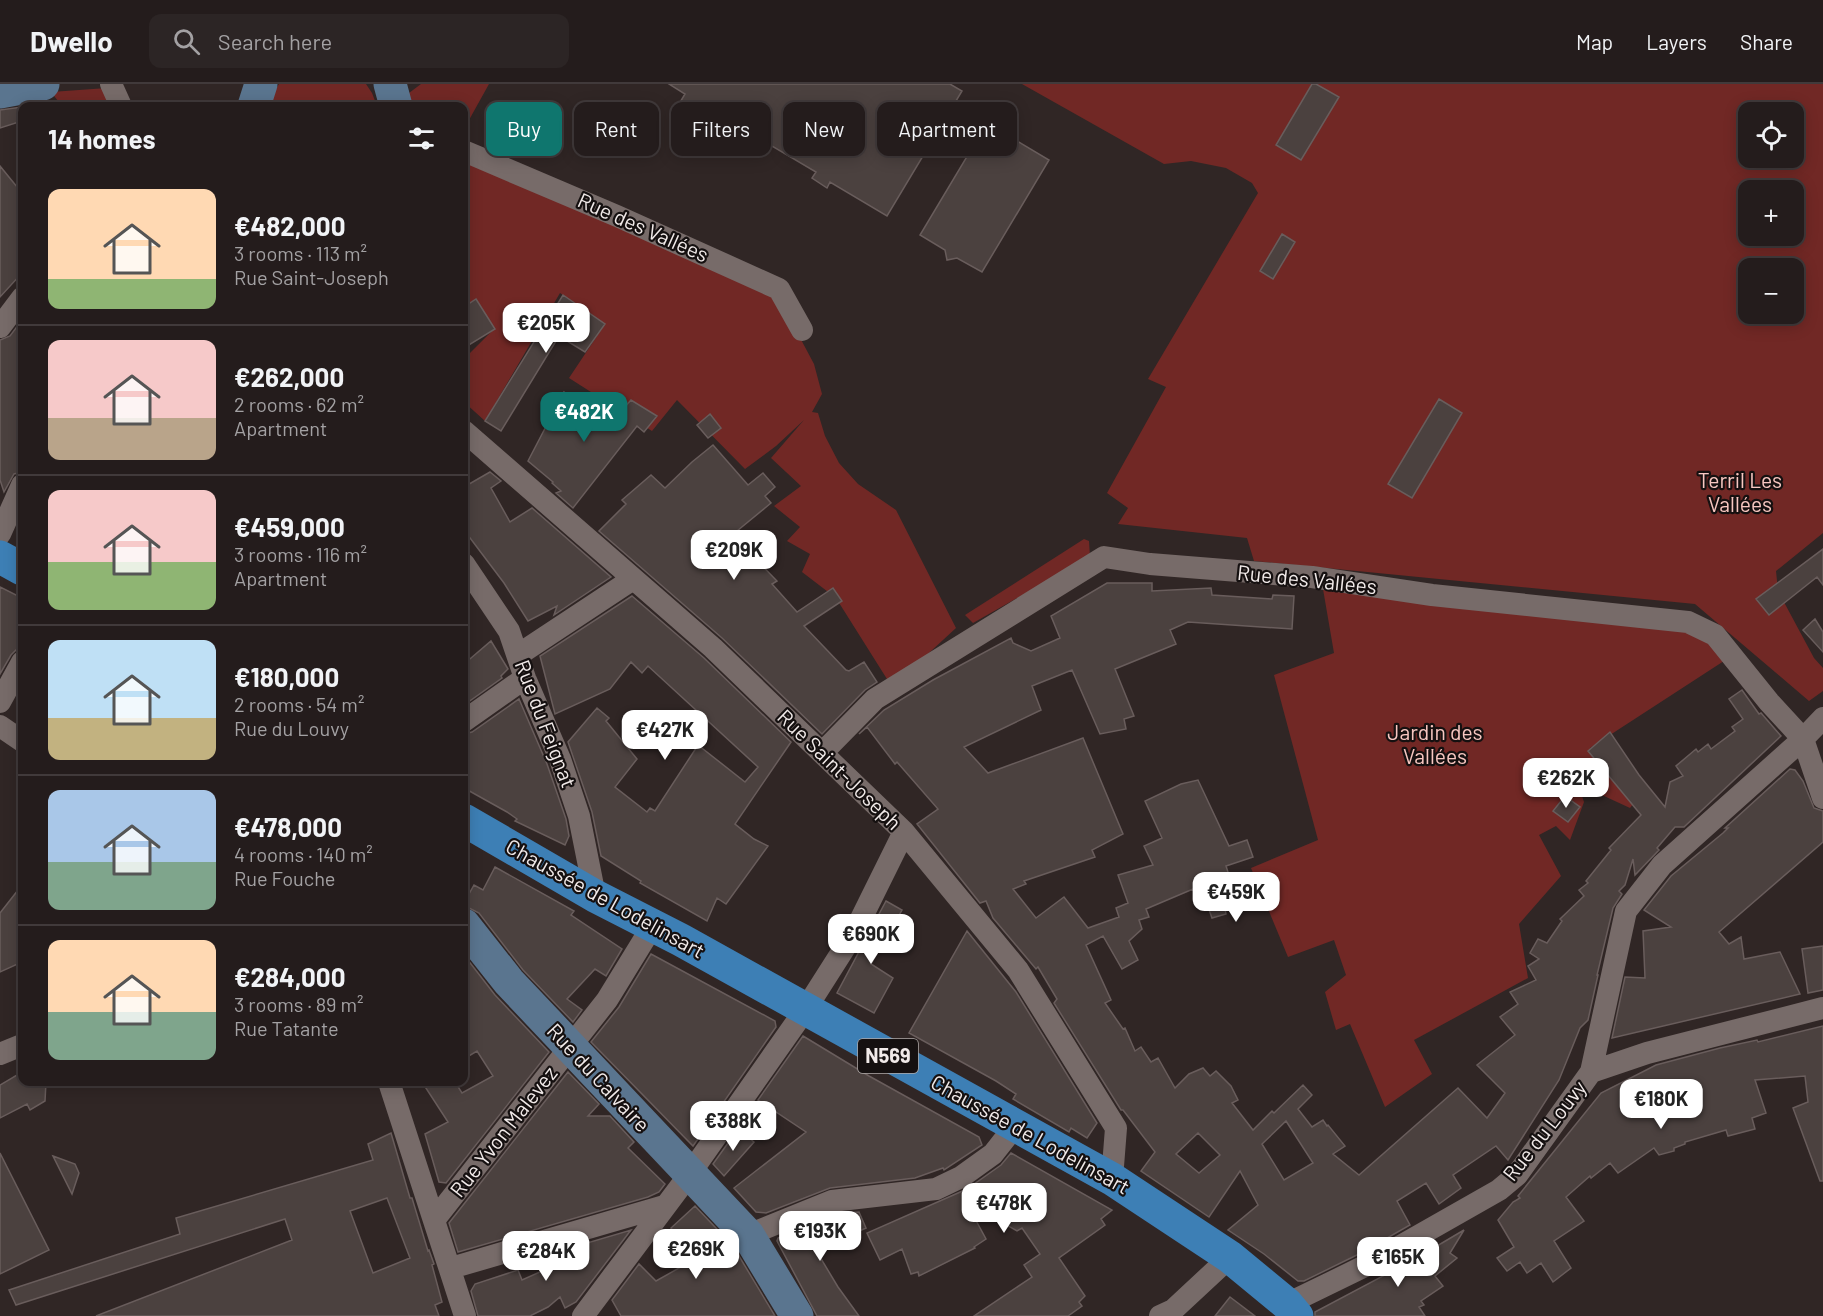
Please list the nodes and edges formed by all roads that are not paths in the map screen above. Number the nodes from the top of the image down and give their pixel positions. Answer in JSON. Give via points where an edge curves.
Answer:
{"nodes":[{"id":1,"x":43,"y":84,"type":"edge"},
{"id":2,"x":111,"y":84,"type":"edge"},
{"id":3,"x":261,"y":84,"type":"edge"},
{"id":4,"x":390,"y":84,"type":"edge"},
{"id":5,"x":0,"y":92,"type":"edge"},
{"id":6,"x":119,"y":102,"type":"edge"},
{"id":7,"x":255,"y":102,"type":"edge"},
{"id":8,"x":395,"y":102,"type":"edge"},
{"id":9,"x":468,"y":153,"type":"edge"},
{"id":10,"x":18,"y":303,"type":"edge"},
{"id":11,"x":0,"y":327,"type":"edge"},
{"id":12,"x":802,"y":330,"type":"dead end"},
{"id":13,"x":468,"y":435,"type":"edge"},
{"id":14,"x":18,"y":502,"type":"edge"},
{"id":15,"x":5,"y":557,"type":"edge"},
{"id":16,"x":468,"y":570,"type":"edge"},
{"id":17,"x":633,"y":579,"type":"junction"},
{"id":18,"x":518,"y":655,"type":"junction"},
{"id":19,"x":18,"y":669,"type":"edge"},
{"id":20,"x":525,"y":678,"type":"junction"},
{"id":21,"x":0,"y":702,"type":"edge"},
{"id":22,"x":468,"y":718,"type":"edge"},
{"id":23,"x":1823,"y":718,"type":"edge"},
{"id":24,"x":0,"y":726,"type":"edge"},
{"id":25,"x":18,"y":738,"type":"edge"},
{"id":26,"x":1803,"y":739,"type":"junction"},
{"id":27,"x":822,"y":753,"type":"junction"},
{"id":28,"x":1823,"y":798,"type":"edge"},
{"id":29,"x":468,"y":822,"type":"edge"},
{"id":30,"x":904,"y":832,"type":"junction"},
{"id":31,"x":595,"y":896,"type":"junction"},
{"id":32,"x":652,"y":925,"type":"junction"},
{"id":33,"x":468,"y":930,"type":"edge"},
{"id":34,"x":1823,"y":1008,"type":"edge"},
{"id":35,"x":805,"y":1010,"type":"junction"},
{"id":36,"x":18,"y":1047,"type":"edge"},
{"id":37,"x":571,"y":1048,"type":"junction"},
{"id":38,"x":0,"y":1054,"type":"edge"},
{"id":39,"x":1591,"y":1072,"type":"junction"},
{"id":40,"x":390,"y":1086,"type":"edge"},
{"id":41,"x":1015,"y":1126,"type":"junction"},
{"id":42,"x":689,"y":1174,"type":"junction"},
{"id":43,"x":1112,"y":1179,"type":"junction"},
{"id":44,"x":664,"y":1206,"type":"junction"},
{"id":45,"x":435,"y":1219,"type":"junction"},
{"id":46,"x":748,"y":1235,"type":"junction"},
{"id":47,"x":1230,"y":1257,"type":"junction"},
{"id":48,"x":451,"y":1268,"type":"junction"},
{"id":49,"x":1292,"y":1310,"type":"edge"},
{"id":50,"x":465,"y":1316,"type":"edge"},
{"id":51,"x":583,"y":1316,"type":"edge"},
{"id":52,"x":797,"y":1316,"type":"edge"},
{"id":53,"x":1160,"y":1316,"type":"edge"}],
"edges":[{"from":1,"to":5,"type":"main road"},
{"from":2,"to":6,"type":"street"},
{"from":3,"to":7,"type":"main road"},
{"from":4,"to":8,"type":"main road"},
{"from":9,"to":12,"type":"street","name":"Rue des Vallées","via":[[779,289]]},
{"from":10,"to":11,"type":"street"},
{"from":13,"to":17,"type":"street","name":"Rue Saint-Joseph"},
{"from":14,"to":15,"type":"street"},
{"from":16,"to":18,"type":"street","name":"Rue du Feignat","via":[[509,632]]},
{"from":17,"to":18,"type":"street"},
{"from":17,"to":27,"type":"street","name":"Rue Saint-Joseph","via":[[713,648]]},
{"from":18,"to":20,"type":"street","name":"Rue du Feignat"},
{"from":19,"to":21,"type":"street"},
{"from":20,"to":22,"type":"street"},
{"from":20,"to":31,"type":"street","name":"Rue du Feignat","via":[[560,759],[579,816]]},
{"from":23,"to":26,"type":"street"},
{"from":24,"to":25,"type":"street"},
{"from":26,"to":27,"type":"street","name":"Rue des Vallées","via":[[1715,635],[1688,622],[1432,595],[1312,577],[1104,557],[875,699]]},
{"from":26,"to":28,"type":"street"},
{"from":26,"to":39,"type":"street","via":[[1662,865],[1626,911]]},
{"from":27,"to":30,"type":"street","name":"Rue Saint-Joseph"},
{"from":29,"to":31,"type":"main road","name":"Chaussée de Lodelinsart","number":"N569"},
{"from":30,"to":35,"type":"street","via":[[854,933]]},
{"from":30,"to":43,"type":"street","name":"Rue Saint-Joseph","via":[[1018,970],[1116,1128]]},
{"from":31,"to":32,"type":"main road","name":"Chaussée de Lodelinsart","number":"N569"},
{"from":32,"to":35,"type":"main road","name":"Chaussée de Lodelinsart","number":"N569"},
{"from":32,"to":37,"type":"street","name":"Rue Yvon Malevez","via":[[607,1000]]},
{"from":33,"to":37,"type":"main road","name":"Rue du Calvaire","via":[[509,982]]},
{"from":34,"to":39,"type":"street","name":"Rue du Louvy","via":[[1658,1050]]},
{"from":35,"to":41,"type":"main road","name":"Chaussée de Lodelinsart","number":"N569"},
{"from":35,"to":42,"type":"street"},
{"from":36,"to":38,"type":"street"},
{"from":37,"to":42,"type":"main road","name":"Rue du Calvaire"},
{"from":37,"to":45,"type":"street","name":"Rue Yvon Malevez"},
{"from":39,"to":49,"type":"street","name":"Rue du Louvy","via":[[1517,1175],[1499,1190]]},
{"from":40,"to":45,"type":"street"},
{"from":41,"to":43,"type":"main road","name":"Chaussée de Lodelinsart","number":"N569"},
{"from":41,"to":46,"type":"street","via":[[993,1154],[936,1189],[832,1201]]},
{"from":42,"to":44,"type":"street"},
{"from":42,"to":46,"type":"main road","name":"Rue du Calvaire"},
{"from":43,"to":47,"type":"main road","name":"Chaussée de Lodelinsart","number":"N569"},
{"from":44,"to":48,"type":"street"},
{"from":44,"to":51,"type":"street"},
{"from":45,"to":48,"type":"street"},
{"from":46,"to":52,"type":"main road","name":"Rue du Calvaire"},
{"from":47,"to":49,"type":"main road","name":"Chaussée de Lodelinsart","number":"N569"},
{"from":47,"to":53,"type":"street","via":[[1173,1310]]},
{"from":48,"to":50,"type":"street"}]}
